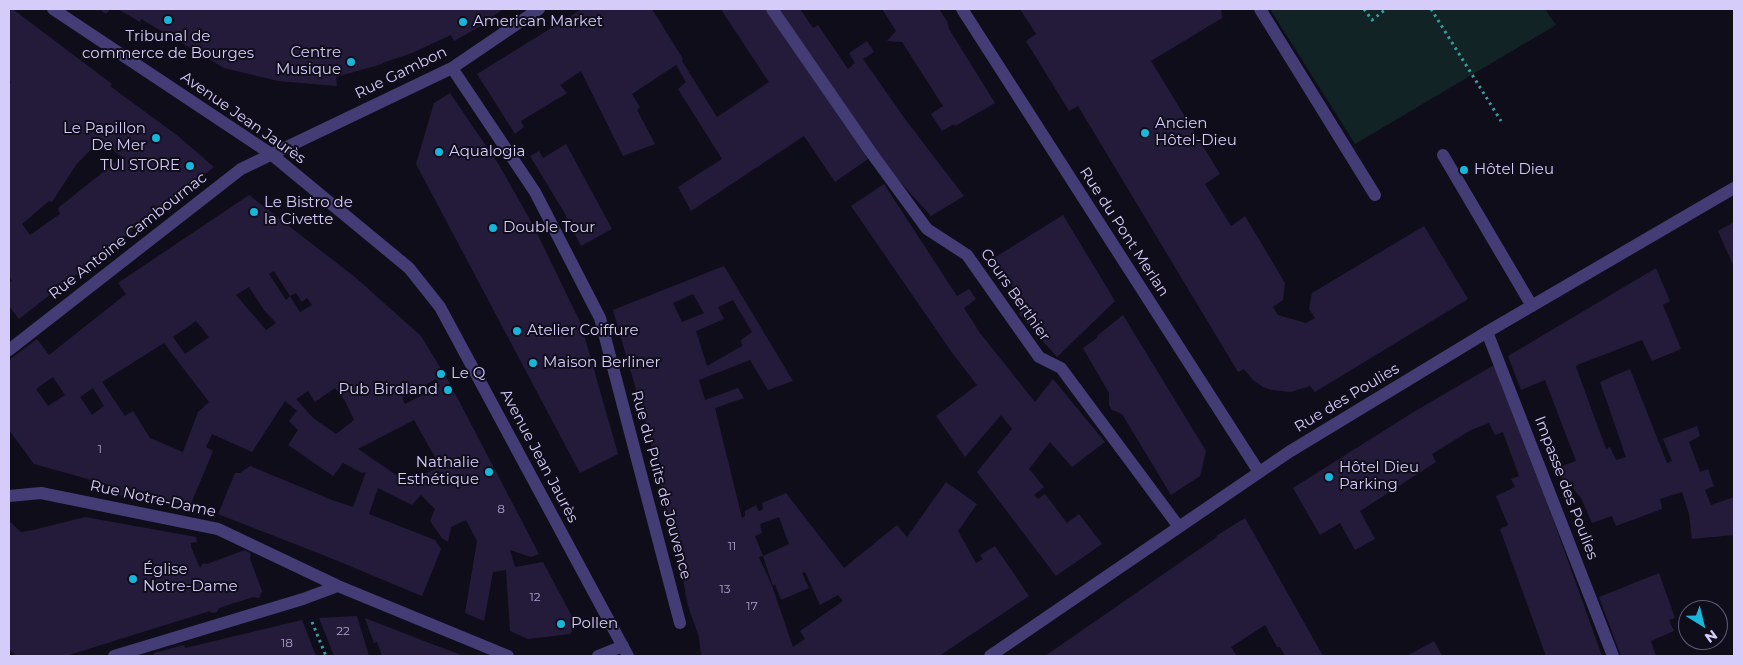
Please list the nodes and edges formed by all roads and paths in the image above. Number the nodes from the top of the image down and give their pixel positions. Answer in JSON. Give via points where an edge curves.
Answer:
{"nodes":[{"id":1,"x":53,"y":9,"type":"edge"},
{"id":2,"x":539,"y":9,"type":"edge"},
{"id":3,"x":772,"y":9,"type":"edge"},
{"id":4,"x":962,"y":9,"type":"edge"},
{"id":5,"x":1260,"y":9,"type":"edge"},
{"id":6,"x":1364,"y":9,"type":"edge"},
{"id":7,"x":1386,"y":9,"type":"edge"},
{"id":8,"x":1431,"y":9,"type":"edge"},
{"id":9,"x":452,"y":68,"type":"junction"},
{"id":10,"x":1501,"y":121,"type":"dead end"},
{"id":11,"x":270,"y":154,"type":"junction"},
{"id":12,"x":1443,"y":155,"type":"dead end"},
{"id":13,"x":1734,"y":188,"type":"edge"},
{"id":14,"x":1375,"y":195,"type":"dead end"},
{"id":15,"x":1532,"y":306,"type":"junction"},
{"id":16,"x":1487,"y":332,"type":"junction"},
{"id":17,"x":9,"y":350,"type":"edge"},
{"id":18,"x":1259,"y":472,"type":"junction"},
{"id":19,"x":9,"y":496,"type":"edge"},
{"id":20,"x":1179,"y":527,"type":"junction"},
{"id":21,"x":338,"y":586,"type":"junction"},
{"id":22,"x":303,"y":598,"type":"junction"},
{"id":23,"x":680,"y":623,"type":"dead end"},
{"id":24,"x":626,"y":651,"type":"edge"},
{"id":25,"x":114,"y":656,"type":"edge"},
{"id":26,"x":326,"y":656,"type":"edge"},
{"id":27,"x":508,"y":656,"type":"edge"},
{"id":28,"x":598,"y":656,"type":"edge"},
{"id":29,"x":990,"y":656,"type":"edge"},
{"id":30,"x":1613,"y":656,"type":"edge"}],
"edges":[{"from":1,"to":11,"type":"street","name":"Avenue Jean Jaurès"},
{"from":2,"to":9,"type":"street","name":"Rue Gambon"},
{"from":3,"to":20,"type":"street","name":"Cours Berthier","via":[[926,229],[967,255],[1039,357],[1061,368]]},
{"from":4,"to":18,"type":"street","name":"Rue du Pont Merlan"},
{"from":5,"to":14,"type":"street"},
{"from":6,"to":7,"type":"path","via":[[1372,20]]},
{"from":8,"to":10,"type":"path"},
{"from":9,"to":11,"type":"street","name":"Rue Gambon"},
{"from":9,"to":23,"type":"street","name":"Rue du Puits de Jouvence","via":[[535,192],[600,318]]},
{"from":11,"to":17,"type":"street","name":"Rue Antoine Cambournac","via":[[242,169]]},
{"from":11,"to":24,"type":"street","name":"Avenue Jean Jaurès","via":[[409,268],[440,307]]},
{"from":12,"to":15,"type":"street"},
{"from":13,"to":15,"type":"street","name":"Rue des Poulies"},
{"from":15,"to":16,"type":"street","name":"Rue des Poulies"},
{"from":16,"to":18,"type":"street","name":"Rue des Poulies"},
{"from":16,"to":30,"type":"street","name":"Impasse des Poulies"},
{"from":18,"to":20,"type":"street","name":"Rue des Poulies"},
{"from":19,"to":21,"type":"street","name":"Rue Notre-Dame","via":[[42,493],[218,529]]},
{"from":20,"to":29,"type":"street","name":"Rue des Poulies"},
{"from":21,"to":22,"type":"street"},
{"from":21,"to":27,"type":"street","name":"Rue Notre-Dame"},
{"from":22,"to":25,"type":"street"},
{"from":22,"to":26,"type":"path"},
{"from":24,"to":28,"type":"street"}]}
